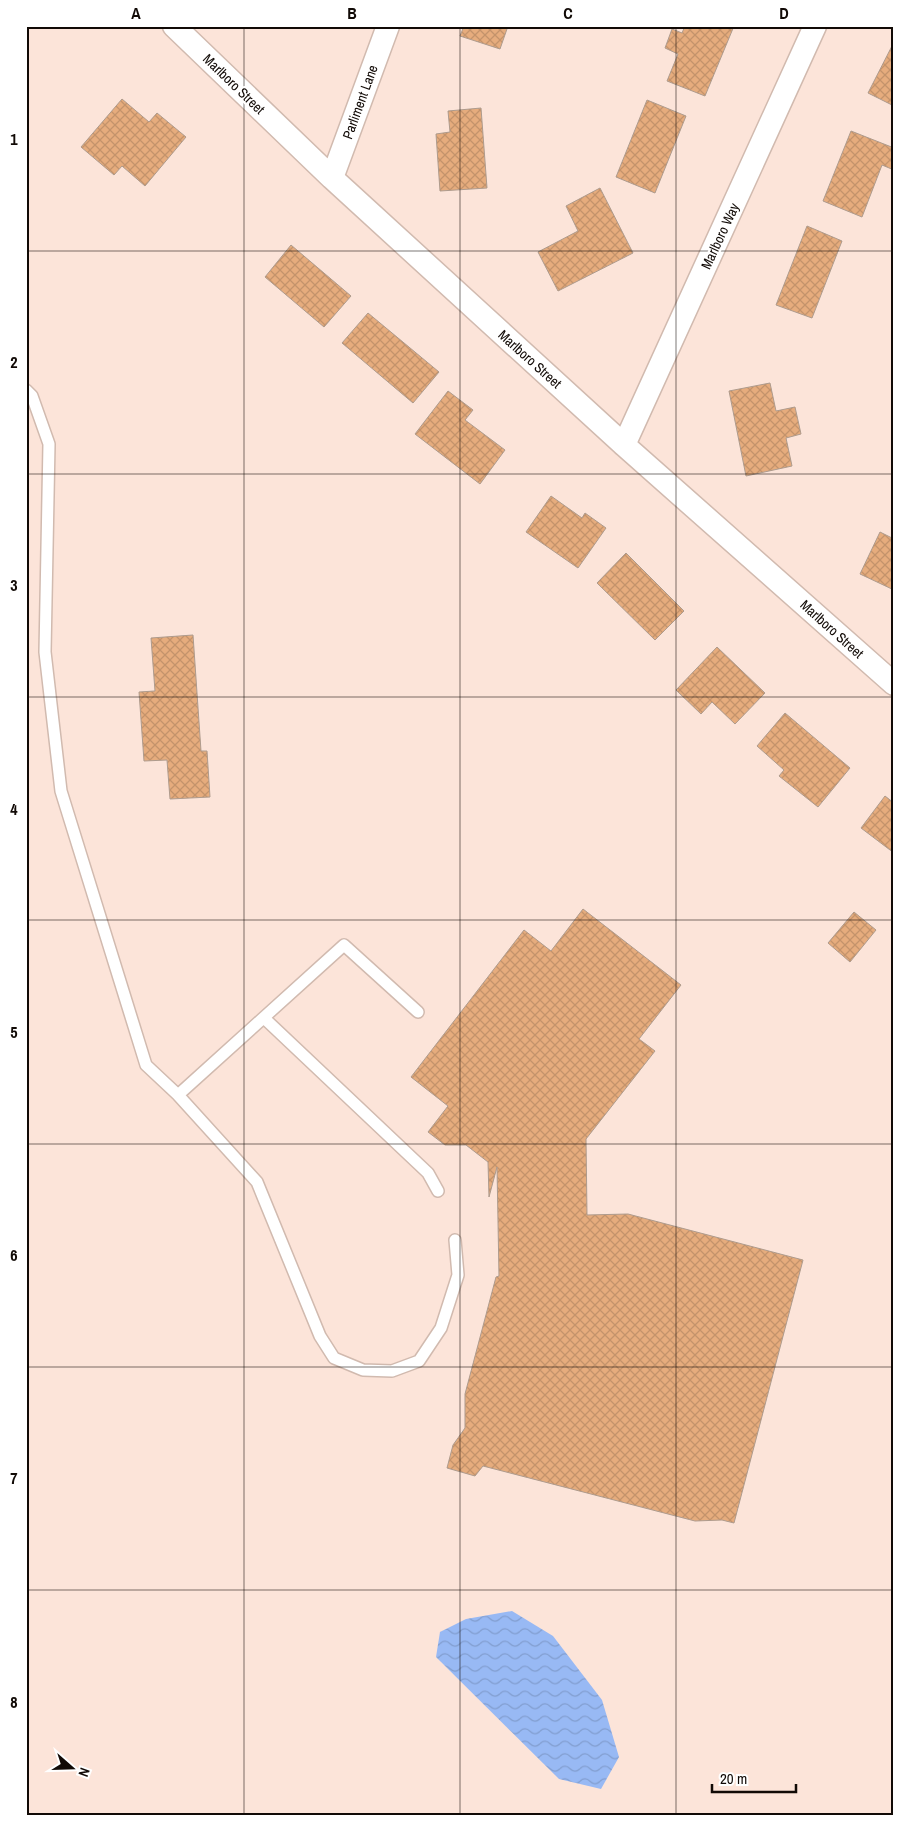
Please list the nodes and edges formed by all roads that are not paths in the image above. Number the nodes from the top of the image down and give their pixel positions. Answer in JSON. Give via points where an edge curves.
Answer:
{"nodes":[{"id":1,"x":174,"y":26,"type":"edge"},
{"id":2,"x":388,"y":26,"type":"edge"},
{"id":3,"x":815,"y":26,"type":"edge"},
{"id":4,"x":332,"y":178,"type":"junction"},
{"id":5,"x":26,"y":390,"type":"edge"},
{"id":6,"x":624,"y":445,"type":"junction"},
{"id":7,"x":894,"y":684,"type":"edge"},
{"id":8,"x":418,"y":1012,"type":"dead end"},
{"id":9,"x":264,"y":1018,"type":"junction"},
{"id":10,"x":178,"y":1095,"type":"junction"},
{"id":11,"x":438,"y":1191,"type":"dead end"},
{"id":12,"x":455,"y":1240,"type":"dead end"}],
"edges":[{"from":1,"to":4,"type":"street","name":"Marlboro Street"},
{"from":2,"to":4,"type":"street","name":"Parliment Lane"},
{"from":3,"to":6,"type":"street","name":"Marlboro Way"},
{"from":4,"to":6,"type":"street","name":"Marlboro Street"},
{"from":5,"to":10,"type":"lane","via":[[32,396],[50,444],[45,652],[60,791],[146,1065]]},
{"from":6,"to":7,"type":"street","name":"Marlboro Street"},
{"from":8,"to":9,"type":"lane","via":[[344,945]]},
{"from":9,"to":10,"type":"lane"},
{"from":9,"to":11,"type":"lane","via":[[428,1173]]},
{"from":10,"to":12,"type":"lane","via":[[257,1182],[320,1336],[334,1358],[363,1370],[392,1371],[419,1361],[440,1328],[458,1275]]}]}
